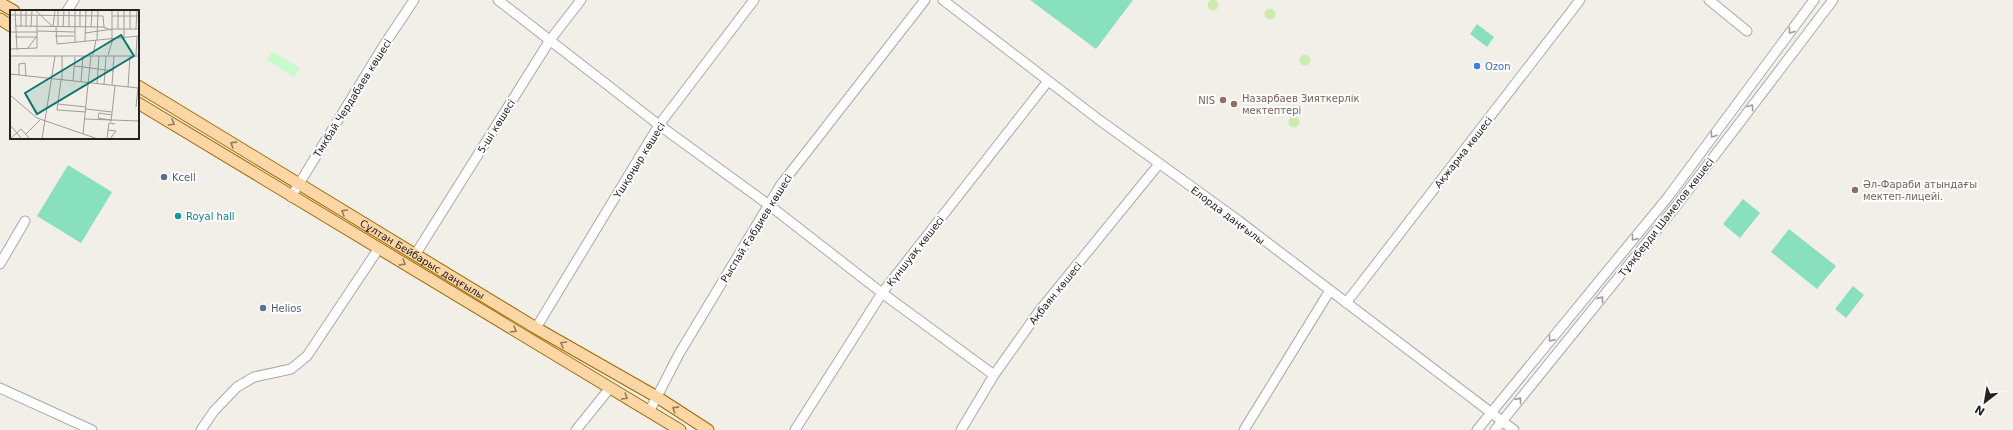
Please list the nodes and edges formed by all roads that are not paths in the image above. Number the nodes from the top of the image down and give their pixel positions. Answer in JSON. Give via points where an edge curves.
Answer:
{"nodes":[{"id":1,"x":74,"y":0,"type":"edge"},
{"id":2,"x":414,"y":0,"type":"edge"},
{"id":3,"x":498,"y":0,"type":"edge"},
{"id":4,"x":581,"y":0,"type":"edge"},
{"id":5,"x":754,"y":0,"type":"edge"},
{"id":6,"x":925,"y":0,"type":"edge"},
{"id":7,"x":943,"y":0,"type":"edge"},
{"id":8,"x":1580,"y":0,"type":"edge"},
{"id":9,"x":1709,"y":0,"type":"edge"},
{"id":10,"x":1814,"y":0,"type":"edge"},
{"id":11,"x":1833,"y":0,"type":"edge"},
{"id":12,"x":0,"y":3,"type":"edge"},
{"id":13,"x":12,"y":10,"type":"edge"},
{"id":14,"x":68,"y":10,"type":"edge"},
{"id":15,"x":0,"y":20,"type":"edge"},
{"id":16,"x":10,"y":25,"type":"edge"},
{"id":17,"x":1747,"y":31,"type":"dead end"},
{"id":18,"x":550,"y":40,"type":"junction"},
{"id":19,"x":1757,"y":76,"type":"junction"},
{"id":20,"x":1048,"y":81,"type":"junction"},
{"id":21,"x":1768,"y":85,"type":"junction"},
{"id":22,"x":139,"y":87,"type":"edge"},
{"id":23,"x":139,"y":104,"type":"edge"},
{"id":24,"x":659,"y":125,"type":"junction"},
{"id":25,"x":1159,"y":164,"type":"junction"},
{"id":26,"x":298,"y":184,"type":"junction"},
{"id":27,"x":292,"y":197,"type":"junction"},
{"id":28,"x":769,"y":205,"type":"junction"},
{"id":29,"x":25,"y":221,"type":"dead end"},
{"id":30,"x":379,"y":248,"type":"junction"},
{"id":31,"x":415,"y":255,"type":"junction"},
{"id":32,"x":0,"y":264,"type":"edge"},
{"id":33,"x":1329,"y":292,"type":"junction"},
{"id":34,"x":882,"y":293,"type":"junction"},
{"id":35,"x":1346,"y":303,"type":"junction"},
{"id":36,"x":536,"y":328,"type":"junction"},
{"id":37,"x":994,"y":375,"type":"junction"},
{"id":38,"x":0,"y":388,"type":"edge"},
{"id":39,"x":610,"y":388,"type":"junction"},
{"id":40,"x":657,"y":397,"type":"junction"},
{"id":41,"x":649,"y":412,"type":"junction"},
{"id":42,"x":1491,"y":412,"type":"junction"},
{"id":43,"x":1502,"y":421,"type":"junction"},
{"id":44,"x":92,"y":430,"type":"edge"},
{"id":45,"x":201,"y":430,"type":"edge"},
{"id":46,"x":576,"y":430,"type":"edge"},
{"id":47,"x":680,"y":430,"type":"edge"},
{"id":48,"x":708,"y":430,"type":"edge"},
{"id":49,"x":795,"y":430,"type":"edge"},
{"id":50,"x":961,"y":430,"type":"edge"},
{"id":51,"x":1244,"y":430,"type":"edge"},
{"id":52,"x":1477,"y":430,"type":"edge"},
{"id":53,"x":1495,"y":430,"type":"edge"},
{"id":54,"x":1514,"y":430,"type":"edge"}],
"edges":[{"from":1,"to":14,"type":"street"},
{"from":2,"to":26,"type":"street","name":"Тмкбай Чердабаев көшесі"},
{"from":3,"to":18,"type":"street"},
{"from":4,"to":18,"type":"street","name":"5-ші көшесі"},
{"from":5,"to":24,"type":"street","name":"Үшқоңыр көшесі"},
{"from":6,"to":28,"type":"street","name":"Рыспай Ғабдиев көшесі","via":[[780,186]]},
{"from":7,"to":20,"type":"street","name":"Елорда даңғылы"},
{"from":8,"to":35,"type":"street","name":"Ақжарма көшесі"},
{"from":9,"to":17,"type":"street"},
{"from":10,"to":19,"type":"street","name":"Тұяқберди Шамелов көшесі","one_way":true},
{"from":11,"to":21,"type":"street","name":"Тұяқберди Шамелов көшесі"},
{"from":12,"to":13,"type":"main road"},
{"from":15,"to":16,"type":"main road"},
{"from":18,"to":24,"type":"street"},
{"from":18,"to":31,"type":"street","name":"5-ші көшесі"},
{"from":19,"to":21,"type":"street"},
{"from":19,"to":42,"type":"street","name":"Тұяқберди Шамелов көшесі","one_way":true,"via":[[1668,197]]},
{"from":20,"to":25,"type":"street","name":"Елорда даңғылы"},
{"from":20,"to":34,"type":"street","name":"Күншуақ көшесі"},
{"from":43,"to":21,"type":"street","name":"Тұяқберди Шамелов көшесі","one_way":true,"via":[[1677,205]]},
{"from":26,"to":22,"type":"main road","name":"Сұлтан Бейбарыс даңғылы","one_way":true},
{"from":23,"to":27,"type":"main road","name":"Сұлтан Бейбарыс даңғылы","one_way":true},
{"from":24,"to":28,"type":"street"},
{"from":24,"to":36,"type":"street","name":"Үшқоңыр көшесі"},
{"from":25,"to":33,"type":"street","name":"Елорда даңғылы","via":[[1239,221]]},
{"from":25,"to":37,"type":"street","name":"Ақбаян көшесі","via":[[1040,310]]},
{"from":26,"to":27,"type":"street","name":"Тмкбай Чердабаев көшесі"},
{"from":31,"to":26,"type":"main road","name":"Сұлтан Бейбарыс даңғылы","one_way":true},
{"from":27,"to":30,"type":"main road","name":"Сұлтан Бейбарыс даңғылы"},
{"from":28,"to":34,"type":"street"},
{"from":28,"to":40,"type":"street","name":"Рыспай Ғабдиев көшесі"},
{"from":29,"to":32,"type":"street"},
{"from":30,"to":39,"type":"main road","name":"Сұлтан Бейбарыс даңғылы","one_way":true},
{"from":30,"to":45,"type":"street","via":[[308,356],[291,369],[254,377],[237,387],[214,411]]},
{"from":31,"to":36,"type":"main road","name":"Сұлтан Бейбарыс даңғылы"},
{"from":33,"to":35,"type":"street","name":"Елорда даңғылы"},
{"from":33,"to":51,"type":"street"},
{"from":34,"to":37,"type":"street"},
{"from":34,"to":49,"type":"street","name":"Күншуақ көшесі"},
{"from":35,"to":42,"type":"street","name":"Елорда даңғылы"},
{"from":40,"to":36,"type":"main road","name":"Сұлтан Бейбарыс даңғылы","one_way":true},
{"from":37,"to":50,"type":"street","name":"Ақбаян көшесі"},
{"from":38,"to":44,"type":"street"},
{"from":39,"to":41,"type":"main road","name":"Сұлтан Бейбарыс даңғылы","one_way":true},
{"from":39,"to":46,"type":"street"},
{"from":40,"to":41,"type":"street","name":"Рыспай Ғабдиев көшесі"},
{"from":48,"to":40,"type":"main road","name":"Сұлтан Бейбарыс даңғылы","one_way":true},
{"from":41,"to":47,"type":"main road","name":"Сұлтан Бейбарыс даңғылы"},
{"from":42,"to":43,"type":"street","name":"Елорда даңғылы"},
{"from":42,"to":52,"type":"street","name":"Тұяқберди Шамелов көшесі"},
{"from":43,"to":53,"type":"street","name":"Тұяқберди Шамелов көшесі"},
{"from":43,"to":54,"type":"street","name":"Елорда даңғылы"}]}
